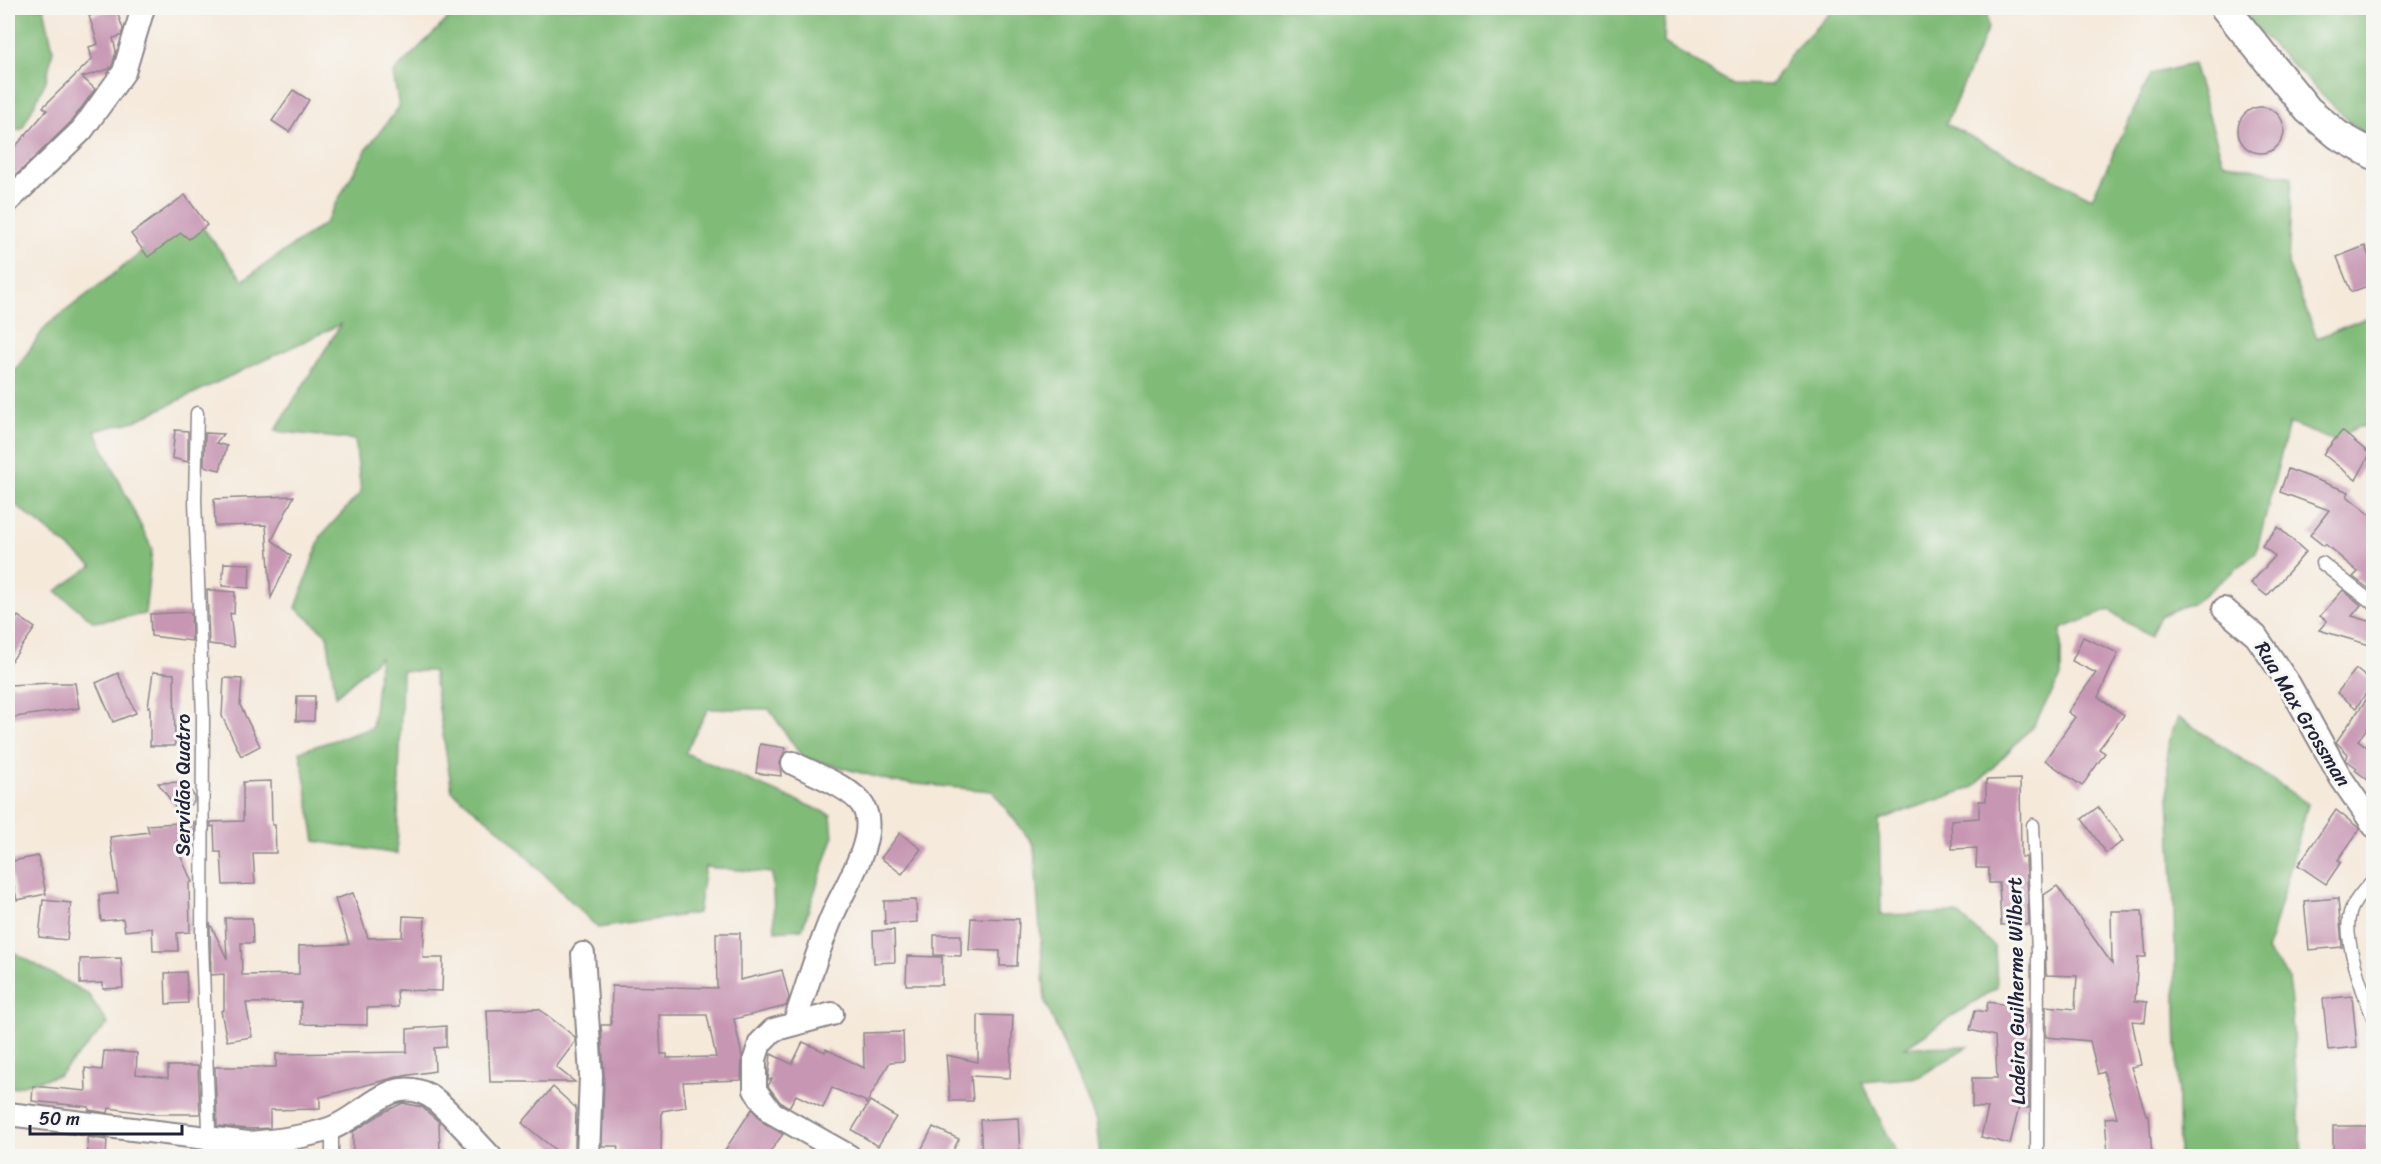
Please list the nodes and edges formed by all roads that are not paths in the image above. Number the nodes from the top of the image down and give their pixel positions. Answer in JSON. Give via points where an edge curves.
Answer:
{"nodes":[{"id":1,"x":143,"y":8,"type":"edge"},
{"id":2,"x":2225,"y":8,"type":"edge"},
{"id":3,"x":2373,"y":155,"type":"edge"},
{"id":4,"x":8,"y":201,"type":"edge"},
{"id":5,"x":196,"y":413,"type":"dead end"},
{"id":6,"x":2322,"y":563,"type":"dead end"},
{"id":7,"x":2373,"y":604,"type":"edge"},
{"id":8,"x":2224,"y":609,"type":"dead end"},
{"id":9,"x":794,"y":763,"type":"dead end"},
{"id":10,"x":2033,"y":825,"type":"dead end"},
{"id":11,"x":2373,"y":825,"type":"edge"},
{"id":12,"x":2373,"y":879,"type":"edge"},
{"id":13,"x":583,"y":954,"type":"dead end"},
{"id":14,"x":832,"y":1014,"type":"dead end"},
{"id":15,"x":2373,"y":1020,"type":"edge"},
{"id":16,"x":794,"y":1024,"type":"junction"},
{"id":17,"x":8,"y":1114,"type":"edge"},
{"id":18,"x":332,"y":1128,"type":"junction"},
{"id":19,"x":209,"y":1147,"type":"edge"},
{"id":20,"x":332,"y":1156,"type":"edge"},
{"id":21,"x":490,"y":1156,"type":"edge"},
{"id":22,"x":588,"y":1156,"type":"edge"},
{"id":23,"x":849,"y":1156,"type":"edge"},
{"id":24,"x":2037,"y":1156,"type":"edge"}],
"edges":[{"from":1,"to":4,"type":"street","via":[[124,72],[82,130]]},
{"from":2,"to":3,"type":"street","via":[[2308,110],[2338,135]]},
{"from":5,"to":19,"type":"lane","name":"Servidão Quatro","via":[[195,500],[203,717],[202,943]]},
{"from":6,"to":7,"type":"lane"},
{"from":8,"to":11,"type":"street","name":"Rua Max Grossman","via":[[2256,636]]},
{"from":9,"to":16,"type":"street","via":[[855,796],[868,821],[858,865],[834,913]]},
{"from":10,"to":24,"type":"lane","name":"Ladeira Guilherme Wilbert","via":[[2038,953]]},
{"from":12,"to":15,"type":"lane","via":[[2349,914],[2358,976]]},
{"from":13,"to":22,"type":"street","via":[[591,1076]]},
{"from":14,"to":16,"type":"street"},
{"from":16,"to":23,"type":"street","via":[[773,1030],[760,1043],[755,1059],[755,1090],[771,1112]]},
{"from":17,"to":19,"type":"street"},
{"from":18,"to":19,"type":"street","via":[[285,1141]]},
{"from":18,"to":20,"type":"lane"},
{"from":18,"to":21,"type":"street","via":[[383,1096],[413,1089],[430,1095]]}]}
